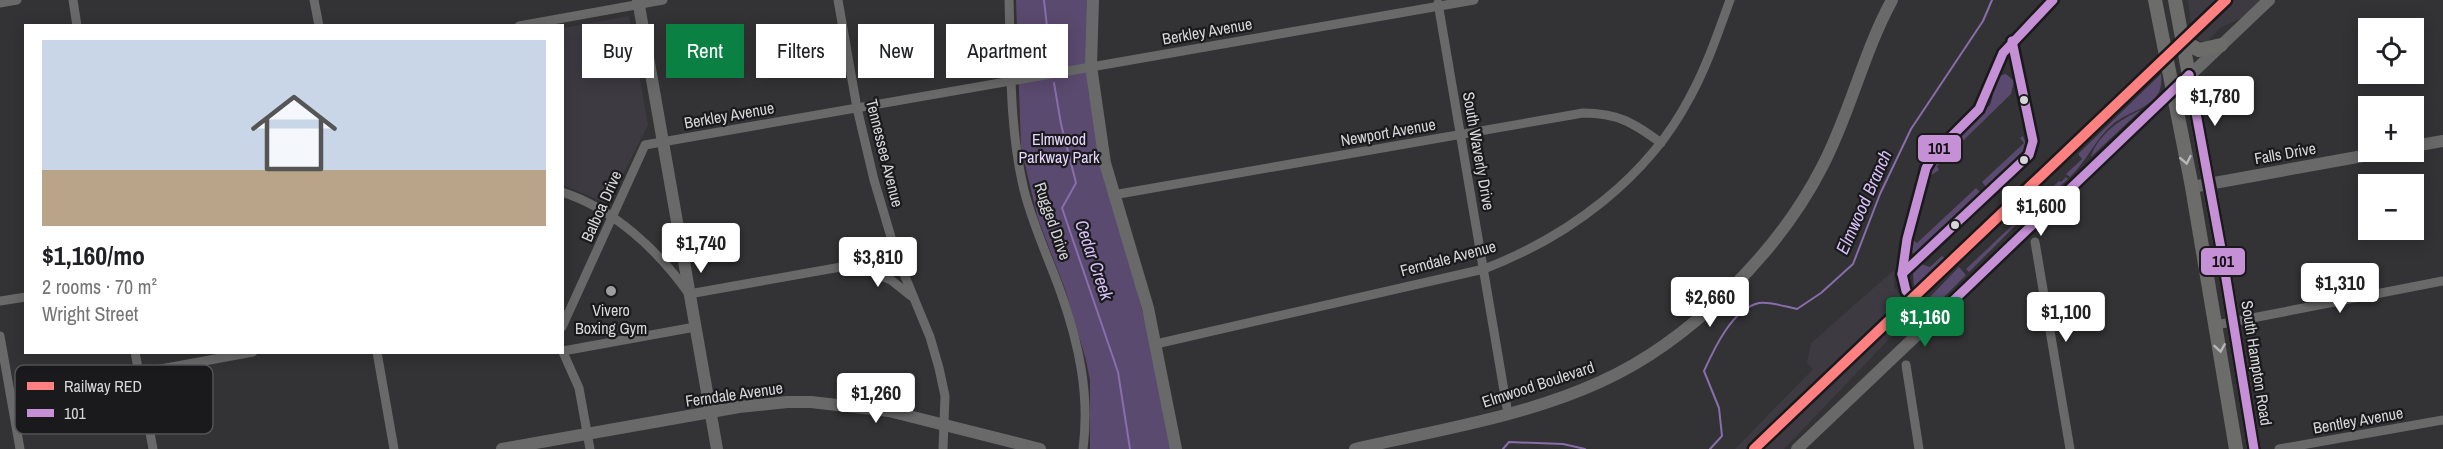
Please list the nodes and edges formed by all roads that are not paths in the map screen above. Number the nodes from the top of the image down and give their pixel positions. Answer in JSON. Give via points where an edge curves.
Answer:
{"nodes":[{"id":1,"x":17,"y":0,"type":"edge"},
{"id":2,"x":73,"y":0,"type":"edge"},
{"id":3,"x":314,"y":0,"type":"edge"},
{"id":4,"x":663,"y":0,"type":"edge"},
{"id":5,"x":838,"y":0,"type":"edge"},
{"id":6,"x":1009,"y":0,"type":"edge"},
{"id":7,"x":1093,"y":0,"type":"edge"},
{"id":8,"x":1474,"y":0,"type":"edge"},
{"id":9,"x":1730,"y":0,"type":"edge"},
{"id":10,"x":2156,"y":0,"type":"edge"},
{"id":11,"x":2175,"y":0,"type":"edge"},
{"id":12,"x":2269,"y":0,"type":"edge"},
{"id":13,"x":1887,"y":1,"type":"edge"},
{"id":14,"x":638,"y":2,"type":"edge"},
{"id":15,"x":0,"y":3,"type":"edge"},
{"id":16,"x":1438,"y":3,"type":"edge"},
{"id":17,"x":77,"y":24,"type":"edge"},
{"id":18,"x":319,"y":24,"type":"edge"},
{"id":19,"x":529,"y":24,"type":"edge"},
{"id":20,"x":2181,"y":32,"type":"junction"},
{"id":21,"x":2221,"y":45,"type":"junction"},
{"id":22,"x":1091,"y":66,"type":"junction"},
{"id":23,"x":2189,"y":75,"type":"junction"},
{"id":24,"x":1011,"y":80,"type":"junction"},
{"id":25,"x":2173,"y":93,"type":"junction"},
{"id":26,"x":857,"y":108,"type":"junction"},
{"id":27,"x":1460,"y":135,"type":"junction"},
{"id":28,"x":2443,"y":141,"type":"edge"},
{"id":29,"x":662,"y":142,"type":"junction"},
{"id":30,"x":1661,"y":143,"type":"junction"},
{"id":31,"x":2424,"y":144,"type":"edge"},
{"id":32,"x":2358,"y":157,"type":"edge"},
{"id":33,"x":2210,"y":184,"type":"junction"},
{"id":34,"x":2192,"y":187,"type":"junction"},
{"id":35,"x":564,"y":193,"type":"edge"},
{"id":36,"x":1113,"y":195,"type":"junction"},
{"id":37,"x":613,"y":218,"type":"junction"},
{"id":38,"x":2036,"y":242,"type":"dead end"},
{"id":39,"x":897,"y":257,"type":"junction"},
{"id":40,"x":853,"y":264,"type":"junction"},
{"id":41,"x":1484,"y":268,"type":"junction"},
{"id":42,"x":2443,"y":280,"type":"edge"},
{"id":43,"x":689,"y":294,"type":"junction"},
{"id":44,"x":911,"y":296,"type":"junction"},
{"id":45,"x":24,"y":297,"type":"edge"},
{"id":46,"x":0,"y":301,"type":"edge"},
{"id":47,"x":2233,"y":322,"type":"junction"},
{"id":48,"x":564,"y":323,"type":"edge"},
{"id":49,"x":2216,"y":325,"type":"junction"},
{"id":50,"x":695,"y":327,"type":"junction"},
{"id":51,"x":0,"y":336,"type":"edge"},
{"id":52,"x":1156,"y":344,"type":"junction"},
{"id":53,"x":564,"y":351,"type":"edge"},
{"id":54,"x":564,"y":353,"type":"edge"},
{"id":55,"x":242,"y":354,"type":"edge"},
{"id":56,"x":377,"y":354,"type":"edge"},
{"id":57,"x":182,"y":365,"type":"edge"},
{"id":58,"x":1906,"y":365,"type":"dead end"},
{"id":59,"x":710,"y":412,"type":"junction"},
{"id":60,"x":1508,"y":414,"type":"junction"},
{"id":61,"x":2443,"y":420,"type":"edge"},
{"id":62,"x":15,"y":421,"type":"edge"},
{"id":63,"x":945,"y":425,"type":"junction"},
{"id":64,"x":17,"y":434,"type":"edge"},
{"id":65,"x":150,"y":434,"type":"edge"},
{"id":66,"x":588,"y":435,"type":"junction"},
{"id":67,"x":20,"y":449,"type":"edge"},
{"id":68,"x":153,"y":449,"type":"edge"},
{"id":69,"x":394,"y":449,"type":"edge"},
{"id":70,"x":502,"y":449,"type":"edge"},
{"id":71,"x":590,"y":449,"type":"edge"},
{"id":72,"x":717,"y":449,"type":"edge"},
{"id":73,"x":943,"y":449,"type":"edge"},
{"id":74,"x":1040,"y":449,"type":"edge"},
{"id":75,"x":1083,"y":449,"type":"edge"},
{"id":76,"x":1176,"y":449,"type":"edge"},
{"id":77,"x":1355,"y":449,"type":"edge"},
{"id":78,"x":1797,"y":449,"type":"edge"},
{"id":79,"x":1919,"y":449,"type":"edge"},
{"id":80,"x":2070,"y":449,"type":"edge"},
{"id":81,"x":2236,"y":449,"type":"edge"},
{"id":82,"x":2254,"y":449,"type":"edge"},
{"id":83,"x":2279,"y":449,"type":"edge"}],
"edges":[{"from":1,"to":15,"type":"street"},
{"from":2,"to":17,"type":"street"},
{"from":3,"to":18,"type":"street"},
{"from":4,"to":14,"type":"street"},
{"from":5,"to":26,"type":"street","name":"Tennessee Avenue"},
{"from":6,"to":24,"type":"street","name":"Rugged Drive"},
{"from":7,"to":22,"type":"street"},
{"from":8,"to":16,"type":"street","name":"Berkley Avenue"},
{"from":9,"to":30,"type":"street","name":"Ferndale Avenue","via":[[1706,65]]},
{"from":10,"to":25,"type":"main road"},
{"from":11,"to":20,"type":"main road","name":"South Hampton Road"},
{"from":12,"to":21,"type":"street"},
{"from":13,"to":60,"type":"street","name":"Elmwood Boulevard","via":[[1840,131],[1822,168],[1791,219],[1755,264],[1707,311],[1631,365],[1601,382]]},
{"from":14,"to":19,"type":"street"},
{"from":14,"to":29,"type":"street"},
{"from":16,"to":22,"type":"street","name":"Berkley Avenue"},
{"from":16,"to":27,"type":"street","name":"South Waverly Drive"},
{"from":20,"to":21,"type":"main road","via":[[2188,44],[2199,50]]},
{"from":20,"to":23,"type":"main road","name":"South Hampton Road"},
{"from":21,"to":23,"type":"street"},
{"from":22,"to":24,"type":"street","name":"Berkley Avenue"},
{"from":22,"to":36,"type":"street"},
{"from":23,"to":25,"type":"street"},
{"from":23,"to":33,"type":"main road","name":"South Hampton Road"},
{"from":24,"to":26,"type":"street","name":"Berkley Avenue"},
{"from":24,"to":75,"type":"street","name":"Rugged Drive","via":[[1014,132],[1024,192],[1061,293],[1082,367],[1086,398]]},
{"from":25,"to":34,"type":"main road","one_way":true},
{"from":25,"to":78,"type":"street"},
{"from":26,"to":29,"type":"street","name":"Berkley Avenue"},
{"from":26,"to":39,"type":"street","name":"Tennessee Avenue"},
{"from":27,"to":30,"type":"street","name":"Newport Avenue","via":[[1583,113],[1604,113],[1630,122]]},
{"from":27,"to":36,"type":"street","name":"Newport Avenue"},
{"from":27,"to":41,"type":"street","name":"South Waverly Drive"},
{"from":28,"to":31,"type":"street"},
{"from":29,"to":37,"type":"street","name":"Balboa Drive","via":[[645,145]]},
{"from":29,"to":43,"type":"street"},
{"from":30,"to":41,"type":"street","name":"Ferndale Avenue","via":[[1617,189],[1562,231]]},
{"from":32,"to":33,"type":"street","name":"Falls Drive"},
{"from":33,"to":34,"type":"street","name":"Falls Drive"},
{"from":33,"to":47,"type":"main road","name":"South Hampton Road"},
{"from":34,"to":49,"type":"main road"},
{"from":35,"to":37,"type":"street"},
{"from":36,"to":52,"type":"street"},
{"from":37,"to":43,"type":"street","via":[[672,269]]},
{"from":37,"to":48,"type":"street","name":"Balboa Drive"},
{"from":38,"to":80,"type":"street"},
{"from":39,"to":40,"type":"street"},
{"from":39,"to":44,"type":"street","name":"Tennessee Avenue"},
{"from":40,"to":43,"type":"street"},
{"from":40,"to":44,"type":"street","via":[[891,280]]},
{"from":41,"to":52,"type":"street","name":"Ferndale Avenue"},
{"from":41,"to":60,"type":"street","name":"South Waverly Drive"},
{"from":42,"to":47,"type":"street"},
{"from":43,"to":50,"type":"street"},
{"from":44,"to":63,"type":"street","name":"Tennessee Avenue","via":[[939,368],[945,396]]},
{"from":45,"to":46,"type":"street"},
{"from":47,"to":49,"type":"street"},
{"from":47,"to":82,"type":"main road","name":"South Hampton Road"},
{"from":49,"to":81,"type":"main road","one_way":true},
{"from":50,"to":53,"type":"street"},
{"from":50,"to":59,"type":"street"},
{"from":51,"to":62,"type":"street"},
{"from":52,"to":76,"type":"street"},
{"from":54,"to":66,"type":"street","via":[[579,388]]},
{"from":55,"to":57,"type":"street"},
{"from":56,"to":69,"type":"street"},
{"from":58,"to":79,"type":"street"},
{"from":59,"to":63,"type":"street","name":"Ferndale Avenue","via":[[811,402],[867,407]]},
{"from":59,"to":66,"type":"street","name":"Ferndale Avenue"},
{"from":59,"to":72,"type":"street"},
{"from":60,"to":77,"type":"street","name":"Elmwood Boulevard"},
{"from":61,"to":83,"type":"street","name":"Bentley Avenue"},
{"from":63,"to":73,"type":"street","name":"Tennessee Avenue"},
{"from":63,"to":74,"type":"street","name":"Ferndale Avenue"},
{"from":64,"to":67,"type":"street"},
{"from":65,"to":68,"type":"street"},
{"from":66,"to":70,"type":"street","name":"Ferndale Avenue"},
{"from":66,"to":71,"type":"street"}]}
